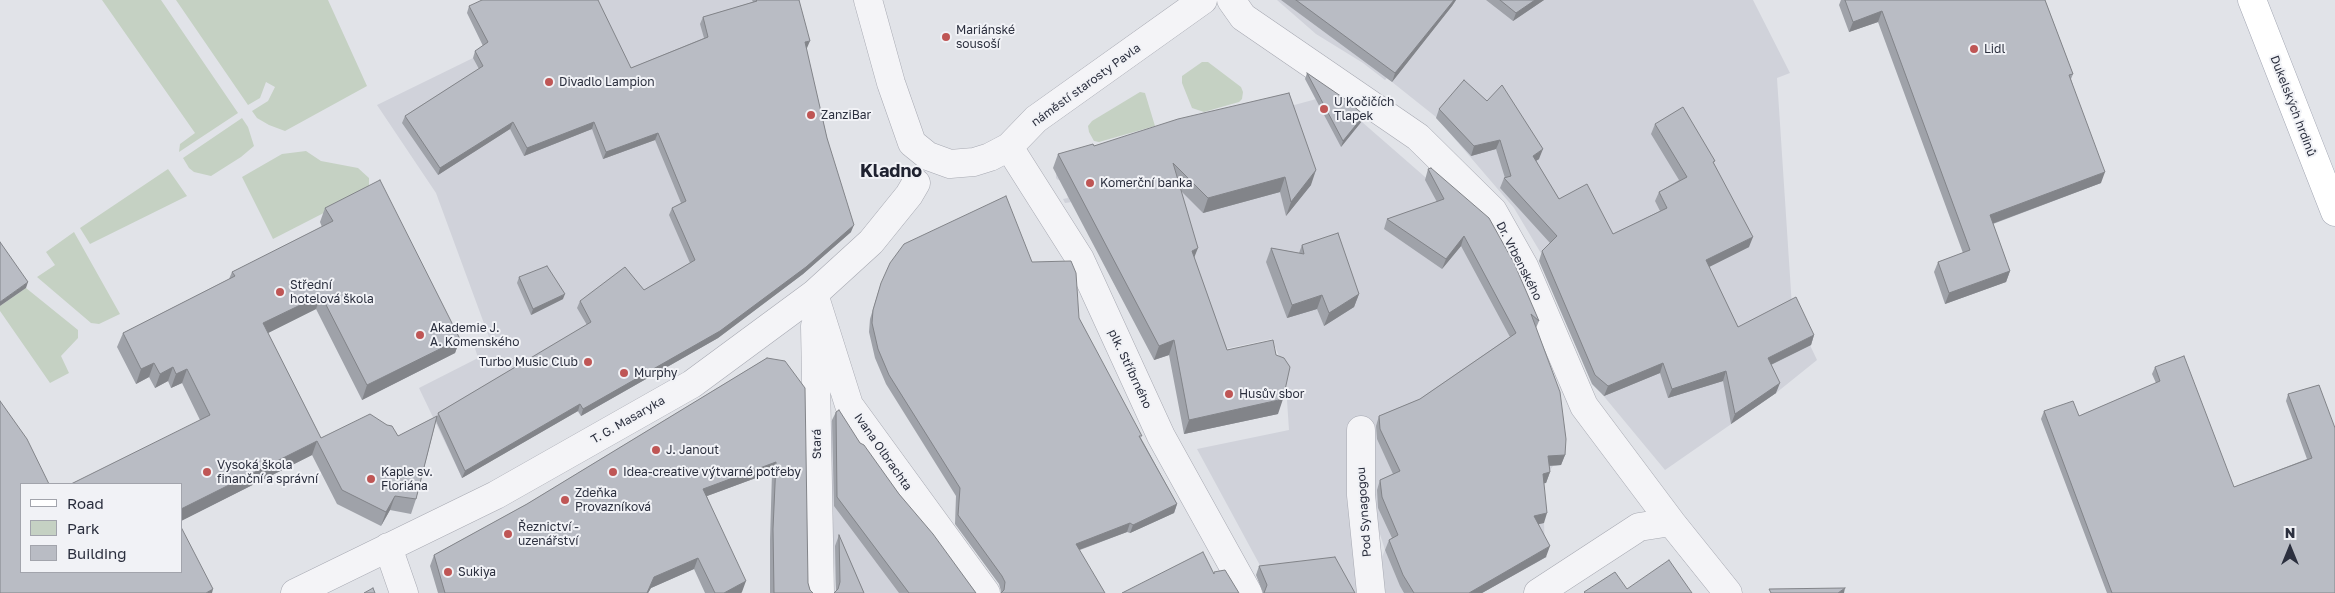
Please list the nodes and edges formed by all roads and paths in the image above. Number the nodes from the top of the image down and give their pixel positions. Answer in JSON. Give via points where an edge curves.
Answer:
{"nodes":[{"id":1,"x":868,"y":0,"type":"edge"},
{"id":2,"x":1203,"y":0,"type":"edge"},
{"id":3,"x":1231,"y":0,"type":"edge"},
{"id":4,"x":2252,"y":0,"type":"edge"},
{"id":5,"x":1008,"y":148,"type":"junction"},
{"id":6,"x":916,"y":183,"type":"dead end"},
{"id":7,"x":2335,"y":212,"type":"edge"},
{"id":8,"x":814,"y":294,"type":"junction"},
{"id":9,"x":1360,"y":430,"type":"dead end"},
{"id":10,"x":1671,"y":522,"type":"junction"},
{"id":11,"x":388,"y":548,"type":"junction"},
{"id":12,"x":295,"y":593,"type":"edge"},
{"id":13,"x":404,"y":593,"type":"edge"},
{"id":14,"x":820,"y":593,"type":"edge"},
{"id":15,"x":986,"y":593,"type":"edge"},
{"id":16,"x":1248,"y":593,"type":"edge"},
{"id":17,"x":1371,"y":593,"type":"edge"},
{"id":18,"x":1538,"y":593,"type":"edge"},
{"id":19,"x":1728,"y":593,"type":"edge"}],
"edges":[{"from":1,"to":5,"type":"street","name":"náměstí starosty Pavla","via":[[912,143],[928,156],[950,164],[974,162]]},
{"from":2,"to":5,"type":"street","name":"náměstí starosty Pavla","via":[[1036,119]]},
{"from":3,"to":10,"type":"street","name":"Dr. Vrbenského","via":[[1244,17],[1418,137],[1493,211],[1524,266],[1584,406]]},
{"from":4,"to":7,"type":"main road","name":"Dukelských hrdinů"},
{"from":5,"to":16,"type":"street","name":"plk. Stříbrného","via":[[1080,259],[1161,436]]},
{"from":6,"to":8,"type":"street","name":"T. G. Masaryka","via":[[871,242]]},
{"from":8,"to":11,"type":"street","name":"T. G. Masaryka","via":[[692,384],[496,495]]},
{"from":8,"to":14,"type":"street","name":"Stará"},
{"from":8,"to":15,"type":"street","name":"Ivana Olbrachta","via":[[850,405]]},
{"from":9,"to":17,"type":"street","name":"Pod Synagogou","via":[[1360,495]]},
{"from":10,"to":18,"type":"street","via":[[1638,527]]},
{"from":10,"to":19,"type":"street","name":"Dr. Vrbenského"},
{"from":11,"to":12,"type":"street","name":"T. G. Masaryka"},
{"from":11,"to":13,"type":"street"}]}
